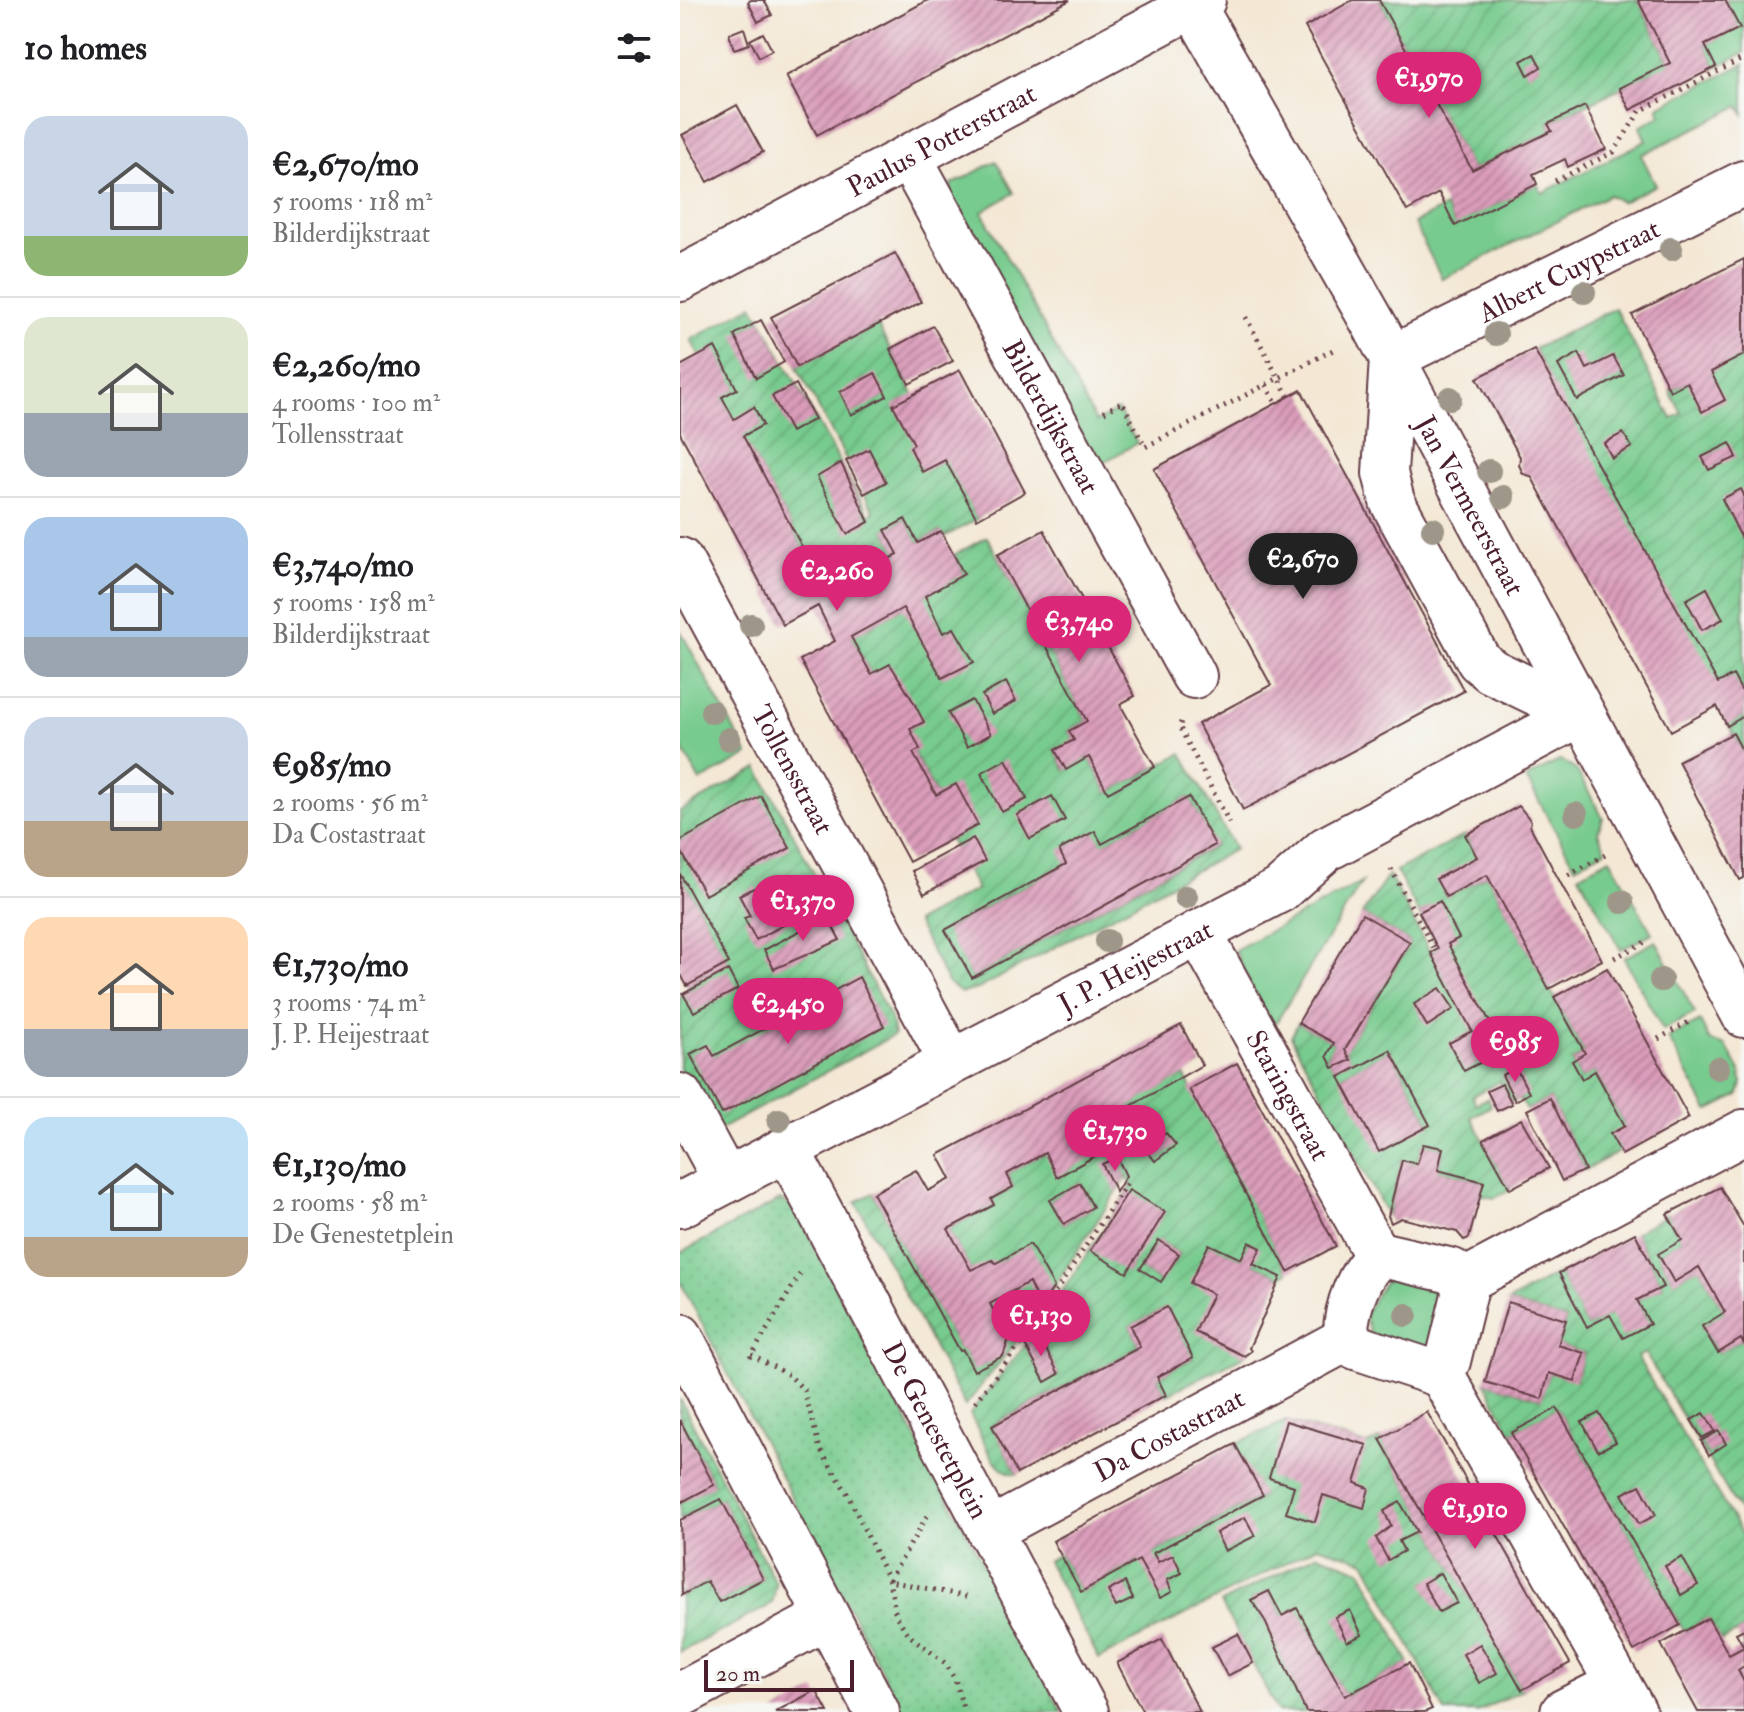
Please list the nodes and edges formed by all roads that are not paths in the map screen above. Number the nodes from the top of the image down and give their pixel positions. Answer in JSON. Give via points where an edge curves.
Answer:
{"nodes":[{"id":1,"x":1195,"y":2,"type":"edge"},
{"id":2,"x":909,"y":157,"type":"junction"},
{"id":3,"x":1744,"y":183,"type":"edge"},
{"id":4,"x":680,"y":279,"type":"edge"},
{"id":5,"x":1392,"y":358,"type":"junction"},
{"id":6,"x":680,"y":560,"type":"edge"},
{"id":7,"x":1194,"y":676,"type":"road end"},
{"id":8,"x":1580,"y":714,"type":"junction"},
{"id":9,"x":1199,"y":932,"type":"junction"},
{"id":10,"x":1744,"y":1015,"type":"edge"},
{"id":11,"x":951,"y":1061,"type":"junction"},
{"id":12,"x":680,"y":1096,"type":"edge"},
{"id":13,"x":1744,"y":1132,"type":"edge"},
{"id":14,"x":787,"y":1149,"type":"junction"},
{"id":15,"x":726,"y":1181,"type":"junction"},
{"id":16,"x":680,"y":1205,"type":"edge"},
{"id":17,"x":1378,"y":1257,"type":"junction"},
{"id":18,"x":1463,"y":1282,"type":"junction"},
{"id":19,"x":680,"y":1336,"type":"edge"},
{"id":20,"x":1348,"y":1338,"type":"junction"},
{"id":21,"x":1438,"y":1368,"type":"junction"},
{"id":22,"x":989,"y":1531,"type":"junction"},
{"id":23,"x":827,"y":1617,"type":"junction"},
{"id":24,"x":680,"y":1695,"type":"edge"},
{"id":25,"x":1626,"y":1698,"type":"edge"},
{"id":26,"x":877,"y":1712,"type":"edge"},
{"id":27,"x":1086,"y":1712,"type":"edge"},
{"id":28,"x":1563,"y":1712,"type":"edge"}],
"edges":[{"from":1,"to":2,"type":"street","name":"Paulus Potterstraat"},
{"from":1,"to":5,"type":"street","name":"Jan Vermeerstraat"},
{"from":2,"to":4,"type":"street","name":"Paulus Potterstraat"},
{"from":2,"to":7,"type":"street","name":"Bilderdijkstraat"},
{"from":3,"to":5,"type":"street","name":"Albert Cuypstraat"},
{"from":5,"to":8,"type":"street","name":"Jan Vermeerstraat"},
{"from":5,"to":8,"type":"street","via":[[1385,473],[1392,501],[1479,661]]},
{"from":6,"to":11,"type":"street","name":"Tollensstraat"},
{"from":8,"to":9,"type":"street","name":"J. P. Heijestraat","via":[[1326,849],[1280,890]]},
{"from":8,"to":10,"type":"street","name":"Jan Vermeerstraat"},
{"from":9,"to":11,"type":"street","name":"J. P. Heijestraat"},
{"from":9,"to":17,"type":"street","name":"Staringstraat"},
{"from":11,"to":14,"type":"street","name":"J. P. Heijestraat"},
{"from":12,"to":15,"type":"street"},
{"from":13,"to":18,"type":"street"},
{"from":14,"to":15,"type":"street","name":"J. P. Heijestraat"},
{"from":14,"to":22,"type":"street","name":"De Genestetplein"},
{"from":15,"to":16,"type":"street","name":"J. P. Heijestraat"},
{"from":17,"to":18,"type":"street","via":[[1395,1255],[1452,1271]]},
{"from":17,"to":20,"type":"street","via":[[1365,1271],[1346,1325]]},
{"from":18,"to":21,"type":"street","via":[[1466,1296],[1448,1361]]},
{"from":19,"to":23,"type":"street"},
{"from":20,"to":21,"type":"street","via":[[1356,1347],[1424,1372]]},
{"from":20,"to":22,"type":"street","name":"Da Costastraat"},
{"from":21,"to":25,"type":"street"},
{"from":22,"to":27,"type":"street","name":"De Genestetplein"},
{"from":23,"to":24,"type":"street"},
{"from":23,"to":26,"type":"street"},
{"from":25,"to":28,"type":"street"}]}
